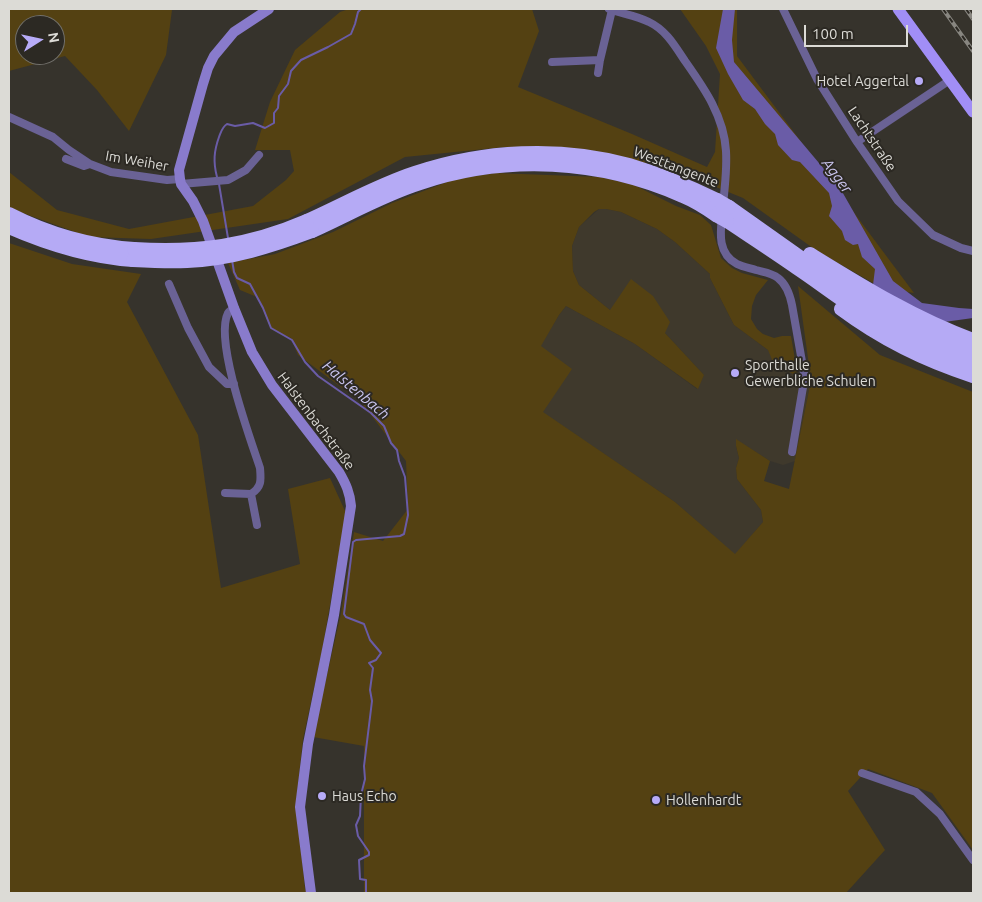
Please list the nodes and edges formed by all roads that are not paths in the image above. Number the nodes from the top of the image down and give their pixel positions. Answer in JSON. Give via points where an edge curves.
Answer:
{"nodes":[{"id":1,"x":269,"y":9,"type":"edge"},
{"id":2,"x":610,"y":9,"type":"edge"},
{"id":3,"x":783,"y":9,"type":"edge"},
{"id":4,"x":902,"y":14,"type":"edge"},
{"id":5,"x":600,"y":60,"type":"junction"},
{"id":6,"x":552,"y":62,"type":"dead end"},
{"id":7,"x":598,"y":73,"type":"dead end"},
{"id":8,"x":950,"y":80,"type":"junction"},
{"id":9,"x":973,"y":112,"type":"edge"},
{"id":10,"x":9,"y":117,"type":"edge"},
{"id":11,"x":857,"y":142,"type":"junction"},
{"id":12,"x":259,"y":155,"type":"dead end"},
{"id":13,"x":66,"y":159,"type":"dead end"},
{"id":14,"x":90,"y":164,"type":"junction"},
{"id":15,"x":180,"y":181,"type":"junction"},
{"id":16,"x":9,"y":214,"type":"edge"},
{"id":17,"x":310,"y":226,"type":"junction"},
{"id":18,"x":9,"y":227,"type":"edge"},
{"id":19,"x":763,"y":230,"type":"junction"},
{"id":20,"x":973,"y":251,"type":"edge"},
{"id":21,"x":134,"y":254,"type":"junction"},
{"id":22,"x":797,"y":268,"type":"junction"},
{"id":23,"x":169,"y":284,"type":"dead end"},
{"id":24,"x":234,"y":308,"type":"junction"},
{"id":25,"x":877,"y":315,"type":"junction"},
{"id":26,"x":973,"y":340,"type":"edge"},
{"id":27,"x":973,"y":353,"type":"edge"},
{"id":28,"x":973,"y":364,"type":"edge"},
{"id":29,"x":973,"y":376,"type":"edge"},
{"id":30,"x":234,"y":384,"type":"junction"},
{"id":31,"x":792,"y":452,"type":"dead end"},
{"id":32,"x":225,"y":493,"type":"dead end"},
{"id":33,"x":251,"y":494,"type":"junction"},
{"id":34,"x":257,"y":525,"type":"dead end"},
{"id":35,"x":862,"y":772,"type":"dead end"},
{"id":36,"x":973,"y":860,"type":"edge"},
{"id":37,"x":311,"y":893,"type":"edge"}],
"edges":[{"from":1,"to":15,"type":"street","via":[[234,32],[214,56],[179,170]]},
{"from":2,"to":5,"type":"street"},
{"from":2,"to":31,"type":"street","via":[[650,22],[668,36],[712,102],[720,121],[726,152],[720,234],[724,249],[737,264],[777,277],[787,289],[792,305],[804,373]]},
{"from":3,"to":11,"type":"street","name":"Lachtstraße","via":[[817,79]]},
{"from":4,"to":8,"type":"main road"},
{"from":5,"to":6,"type":"street"},
{"from":5,"to":7,"type":"street"},
{"from":8,"to":9,"type":"main road"},
{"from":8,"to":11,"type":"street"},
{"from":10,"to":14,"type":"street","name":"Im Weiher","via":[[52,137]]},
{"from":11,"to":20,"type":"street","name":"Lachtstraße","via":[[898,201],[933,235]]},
{"from":12,"to":15,"type":"street","name":"Im Weiher","via":[[246,170],[228,180]]},
{"from":13,"to":14,"type":"street","name":"Im Weiher","via":[[84,166]]},
{"from":14,"to":15,"type":"street","name":"Im Weiher","via":[[111,172]]},
{"from":15,"to":24,"type":"street","name":"Halstenbachstraße","via":[[203,221]]},
{"from":16,"to":21,"type":"highway","via":[[45,231]]},
{"from":17,"to":19,"type":"highway","name":"Westtangente","via":[[382,186],[415,173],[468,158],[553,154],[604,160],[655,173],[723,204]]},
{"from":17,"to":21,"type":"highway","bridge":true,"via":[[269,246],[215,258],[160,261]]},
{"from":17,"to":22,"type":"highway","name":"Westtangente","via":[[420,183],[469,170],[497,165],[556,164],[632,177],[685,197]]},
{"from":18,"to":21,"type":"highway","via":[[80,252],[105,257]]},
{"from":19,"to":25,"type":"highway","name":"Westtangente"},
{"from":19,"to":26,"type":"highway","via":[[781,236],[927,321]]},
{"from":22,"to":25,"type":"highway","name":"Westtangente","via":[[851,306]]},
{"from":22,"to":29,"type":"highway","via":[[830,301],[860,323],[908,350]]},
{"from":23,"to":30,"type":"street","via":[[209,367],[227,384]]},
{"from":24,"to":30,"type":"street","via":[[228,312],[225,326]]},
{"from":24,"to":37,"type":"street","name":"Halstenbachstraße","via":[[262,370],[339,472],[350,495],[334,615],[308,744],[300,807]]},
{"from":25,"to":27,"type":"highway","name":"Westtangente"},
{"from":25,"to":28,"type":"highway","name":"Westtangente","via":[[916,342]]},
{"from":30,"to":33,"type":"street","via":[[260,468],[261,481]]},
{"from":32,"to":33,"type":"street"},
{"from":33,"to":34,"type":"street"},
{"from":35,"to":36,"type":"street","via":[[916,792],[940,814]]}]}
